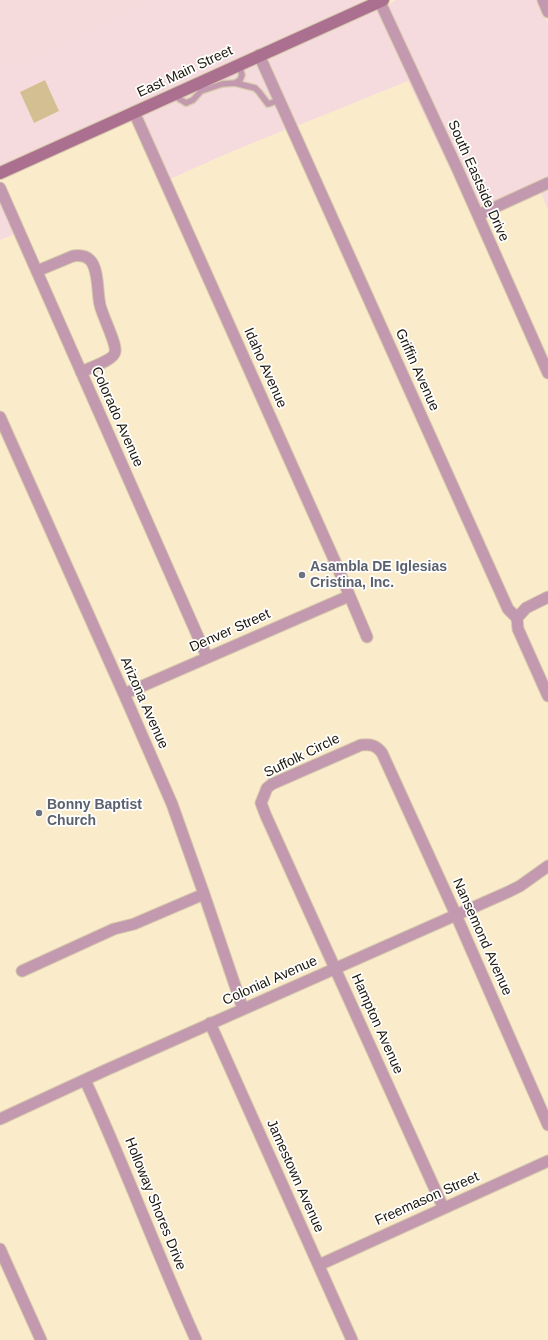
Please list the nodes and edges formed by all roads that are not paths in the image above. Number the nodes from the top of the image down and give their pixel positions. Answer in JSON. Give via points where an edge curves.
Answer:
{"nodes":[{"id":1,"x":543,"y":0,"type":"edge"},
{"id":2,"x":381,"y":1,"type":"edge"},
{"id":3,"x":548,"y":12,"type":"edge"},
{"id":4,"x":259,"y":55,"type":"junction"},
{"id":5,"x":239,"y":64,"type":"junction"},
{"id":6,"x":235,"y":83,"type":"junction"},
{"id":7,"x":190,"y":87,"type":"junction"},
{"id":8,"x":173,"y":94,"type":"junction"},
{"id":9,"x":193,"y":100,"type":"junction"},
{"id":10,"x":280,"y":100,"type":"junction"},
{"id":11,"x":134,"y":112,"type":"junction"},
{"id":12,"x":0,"y":173,"type":"edge"},
{"id":13,"x":548,"y":183,"type":"edge"},
{"id":14,"x":0,"y":188,"type":"edge"},
{"id":15,"x":478,"y":215,"type":"junction"},
{"id":16,"x":37,"y":272,"type":"junction"},
{"id":17,"x":81,"y":372,"type":"junction"},
{"id":18,"x":548,"y":373,"type":"edge"},
{"id":19,"x":0,"y":417,"type":"edge"},
{"id":20,"x":349,"y":596,"type":"junction"},
{"id":21,"x":548,"y":597,"type":"edge"},
{"id":22,"x":516,"y":618,"type":"junction"},
{"id":23,"x":367,"y":637,"type":"dead end"},
{"id":24,"x":207,"y":657,"type":"junction"},
{"id":25,"x":124,"y":694,"type":"junction"},
{"id":26,"x":548,"y":696,"type":"edge"},
{"id":27,"x":386,"y":762,"type":"joint"},
{"id":28,"x":283,"y":853,"type":"joint"},
{"id":29,"x":548,"y":866,"type":"edge"},
{"id":30,"x":204,"y":894,"type":"junction"},
{"id":31,"x":456,"y":915,"type":"junction"},
{"id":32,"x":336,"y":968,"type":"junction"},
{"id":33,"x":22,"y":971,"type":"dead end"},
{"id":34,"x":243,"y":1009,"type":"junction"},
{"id":35,"x":210,"y":1024,"type":"junction"},
{"id":36,"x":85,"y":1080,"type":"junction"},
{"id":37,"x":0,"y":1119,"type":"edge"},
{"id":38,"x":548,"y":1125,"type":"edge"},
{"id":39,"x":548,"y":1161,"type":"edge"},
{"id":40,"x":443,"y":1207,"type":"junction"},
{"id":41,"x":0,"y":1249,"type":"edge"},
{"id":42,"x":318,"y":1265,"type":"junction"},
{"id":43,"x":41,"y":1340,"type":"edge"},
{"id":44,"x":196,"y":1340,"type":"edge"},
{"id":45,"x":352,"y":1340,"type":"edge"}],
"edges":[{"from":1,"to":3,"type":"street"},
{"from":2,"to":4,"type":"main road","name":"East Main Street"},
{"from":2,"to":15,"type":"street","name":"South Eastside Drive"},
{"from":4,"to":5,"type":"main road","name":"East Main Street"},
{"from":4,"to":10,"type":"street","name":"Griffin Avenue"},
{"from":5,"to":6,"type":"lane","via":[[242,75]]},
{"from":5,"to":7,"type":"main road","name":"East Main Street"},
{"from":6,"to":9,"type":"lane","via":[[222,84],[201,91]]},
{"from":6,"to":10,"type":"lane","via":[[254,88],[268,104]]},
{"from":7,"to":8,"type":"main road","name":"East Main Street"},
{"from":7,"to":9,"type":"lane"},
{"from":8,"to":9,"type":"lane","via":[[186,103]]},
{"from":8,"to":11,"type":"main road","name":"East Main Street"},
{"from":10,"to":22,"type":"street","name":"Griffin Avenue","via":[[508,609]]},
{"from":11,"to":12,"type":"main road","name":"East Main Street"},
{"from":11,"to":20,"type":"street","name":"Idaho Avenue"},
{"from":13,"to":15,"type":"street"},
{"from":14,"to":16,"type":"street","name":"Colorado Avenue"},
{"from":15,"to":18,"type":"street","name":"South Eastside Drive"},
{"from":16,"to":17,"type":"street","name":"Colorado Avenue"},
{"from":16,"to":17,"type":"street","via":[[79,255],[90,260],[94,267],[100,305],[116,352],[113,357]]},
{"from":17,"to":24,"type":"street","name":"Colorado Avenue"},
{"from":19,"to":25,"type":"street","name":"Arizona Avenue"},
{"from":20,"to":23,"type":"street","name":"Idaho Avenue"},
{"from":20,"to":24,"type":"street","name":"Denver Street"},
{"from":21,"to":22,"type":"street","via":[[526,608]]},
{"from":22,"to":26,"type":"street","name":"Griffin Avenue","via":[[518,629]]},
{"from":24,"to":25,"type":"street","name":"Denver Street"},
{"from":25,"to":30,"type":"street","name":"Arizona Avenue","via":[[172,804]]},
{"from":27,"to":28,"type":"street","name":"Suffolk Circle","via":[[377,747],[370,744],[361,745],[267,788],[261,803]]},
{"from":27,"to":31,"type":"street","name":"Nansemond Avenue"},
{"from":28,"to":32,"type":"street","name":"Hampton Avenue"},
{"from":29,"to":31,"type":"street","name":"Colonial Avenue","via":[[508,892]]},
{"from":30,"to":33,"type":"street","via":[[134,924],[114,929]]},
{"from":30,"to":34,"type":"street","name":"Arizona Avenue"},
{"from":31,"to":32,"type":"street","name":"Colonial Avenue"},
{"from":31,"to":38,"type":"street","name":"Nansemond Avenue"},
{"from":32,"to":34,"type":"street","name":"Colonial Avenue"},
{"from":32,"to":40,"type":"street","name":"Hampton Avenue"},
{"from":34,"to":35,"type":"street","name":"Colonial Avenue"},
{"from":35,"to":36,"type":"street","name":"Colonial Avenue"},
{"from":35,"to":42,"type":"street","name":"Jamestown Avenue"},
{"from":36,"to":37,"type":"street","name":"Colonial Avenue"},
{"from":36,"to":44,"type":"street","name":"Holloway Shores Drive","via":[[113,1141],[172,1289]]},
{"from":39,"to":40,"type":"street","name":"Freemason Street"},
{"from":40,"to":42,"type":"street","name":"Freemason Street"},
{"from":41,"to":43,"type":"street"},
{"from":42,"to":45,"type":"street","name":"Jamestown Avenue"}]}
